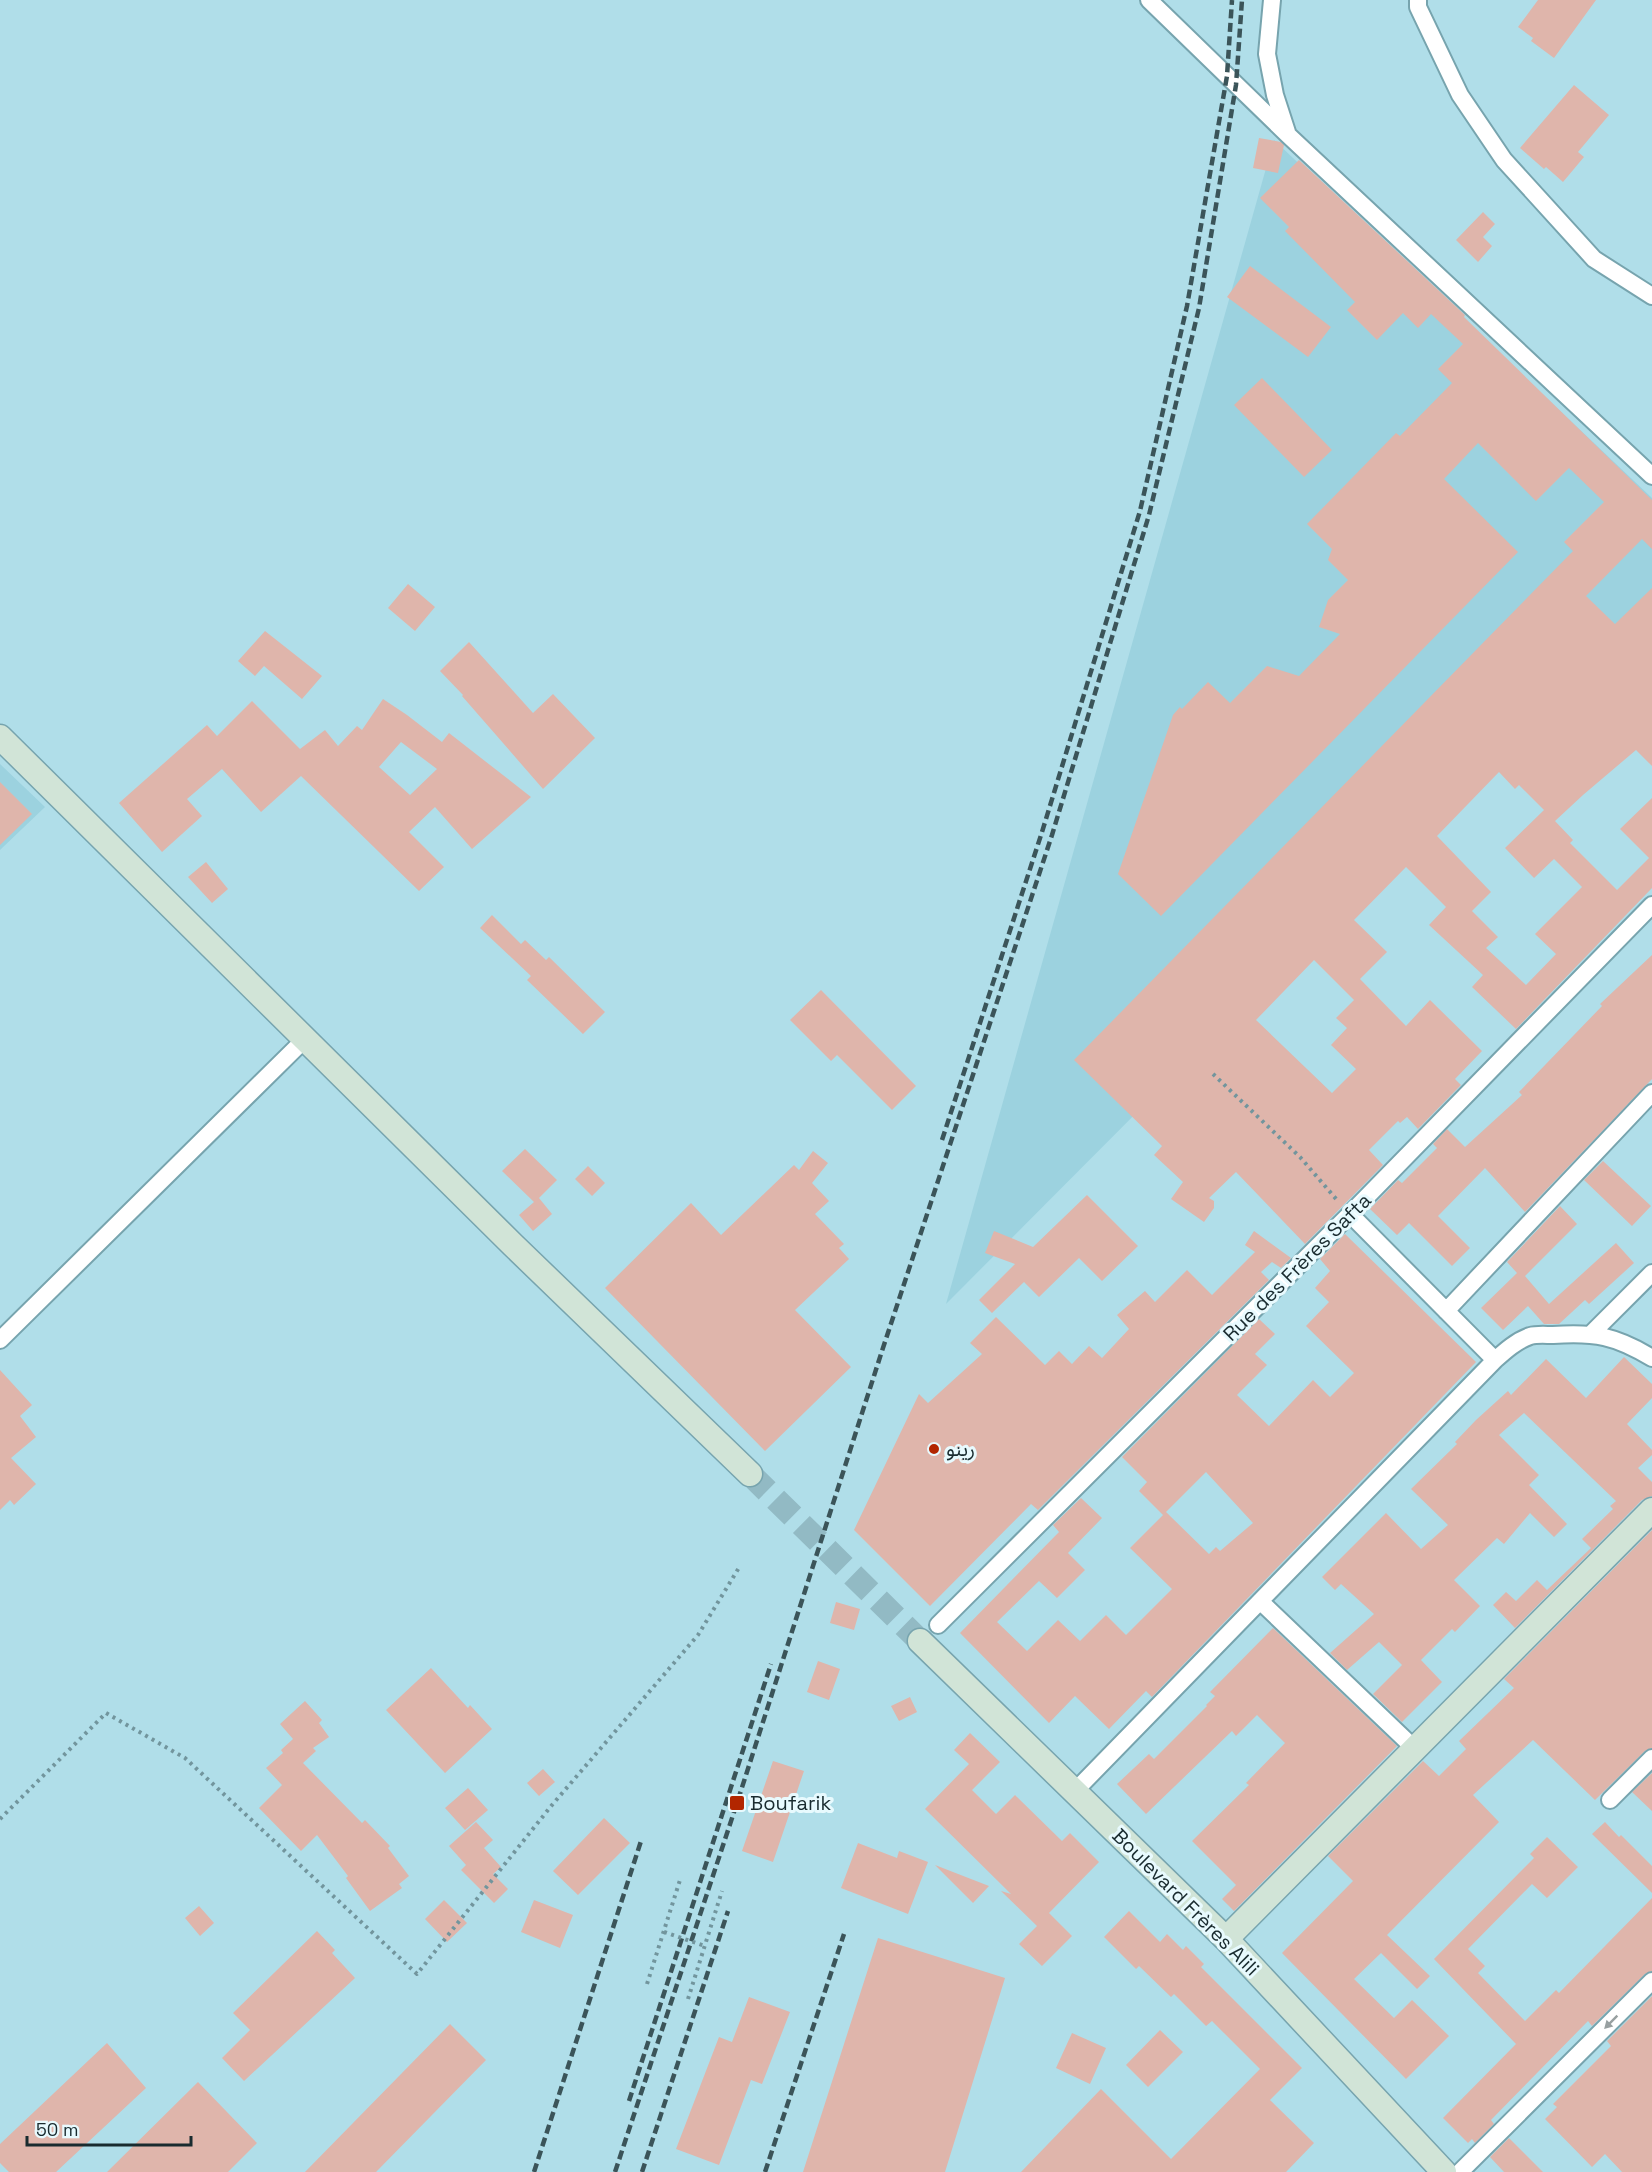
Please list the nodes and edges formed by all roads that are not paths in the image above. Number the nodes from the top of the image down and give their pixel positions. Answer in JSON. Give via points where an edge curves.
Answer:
{"nodes":[{"id":1,"x":1149,"y":0,"type":"edge"},
{"id":2,"x":1272,"y":0,"type":"edge"},
{"id":3,"x":1418,"y":0,"type":"edge"},
{"id":4,"x":1288,"y":135,"type":"junction"},
{"id":5,"x":1652,"y":296,"type":"edge"},
{"id":6,"x":1652,"y":476,"type":"edge"},
{"id":7,"x":0,"y":737,"type":"edge"},
{"id":8,"x":1652,"y":905,"type":"edge"},
{"id":9,"x":305,"y":1039,"type":"junction"},
{"id":10,"x":1652,"y":1093,"type":"edge"},
{"id":11,"x":1350,"y":1214,"type":"junction"},
{"id":12,"x":1652,"y":1273,"type":"edge"},
{"id":13,"x":1446,"y":1311,"type":"junction"},
{"id":14,"x":1591,"y":1334,"type":"junction"},
{"id":15,"x":0,"y":1340,"type":"edge"},
{"id":16,"x":1652,"y":1358,"type":"edge"},
{"id":17,"x":1495,"y":1360,"type":"junction"},
{"id":18,"x":750,"y":1474,"type":"tunnel mouth"},
{"id":19,"x":1650,"y":1516,"type":"edge"},
{"id":20,"x":1261,"y":1602,"type":"junction"},
{"id":21,"x":938,"y":1625,"type":"dead end"},
{"id":22,"x":920,"y":1641,"type":"tunnel mouth"},
{"id":23,"x":1415,"y":1749,"type":"junction"},
{"id":24,"x":1652,"y":1758,"type":"edge"},
{"id":25,"x":1075,"y":1791,"type":"junction"},
{"id":26,"x":1610,"y":1800,"type":"dead end"},
{"id":27,"x":1226,"y":1939,"type":"junction"},
{"id":28,"x":1652,"y":1981,"type":"edge"},
{"id":29,"x":1444,"y":2172,"type":"edge"},
{"id":30,"x":1460,"y":2172,"type":"edge"}],
"edges":[{"from":1,"to":4,"type":"street"},
{"from":2,"to":4,"type":"street","via":[[1268,54],[1275,95]]},
{"from":3,"to":5,"type":"street","via":[[1418,8],[1460,95],[1504,160],[1594,259]]},
{"from":4,"to":6,"type":"street"},
{"from":7,"to":9,"type":"main road"},
{"from":8,"to":11,"type":"street","name":"Rue des Frères Safta"},
{"from":9,"to":15,"type":"street"},
{"from":9,"to":18,"type":"main road"},
{"from":10,"to":13,"type":"street"},
{"from":11,"to":13,"type":"street"},
{"from":11,"to":21,"type":"street","name":"Rue des Frères Safta"},
{"from":12,"to":14,"type":"street"},
{"from":13,"to":17,"type":"street"},
{"from":14,"to":16,"type":"street","via":[[1629,1344]]},
{"from":14,"to":17,"type":"street","via":[[1532,1336],[1518,1341]]},
{"from":17,"to":20,"type":"street"},
{"from":19,"to":23,"type":"main road"},
{"from":20,"to":23,"type":"street"},
{"from":20,"to":25,"type":"street"},
{"from":22,"to":25,"type":"main road","name":"Boulevard Frères Alili"},
{"from":23,"to":27,"type":"main road"},
{"from":24,"to":26,"type":"street"},
{"from":25,"to":27,"type":"main road","name":"Boulevard Frères Alili"},
{"from":27,"to":29,"type":"main road","name":"Boulevard Frères Alili"},
{"from":28,"to":30,"type":"street","one_way":true}]}
